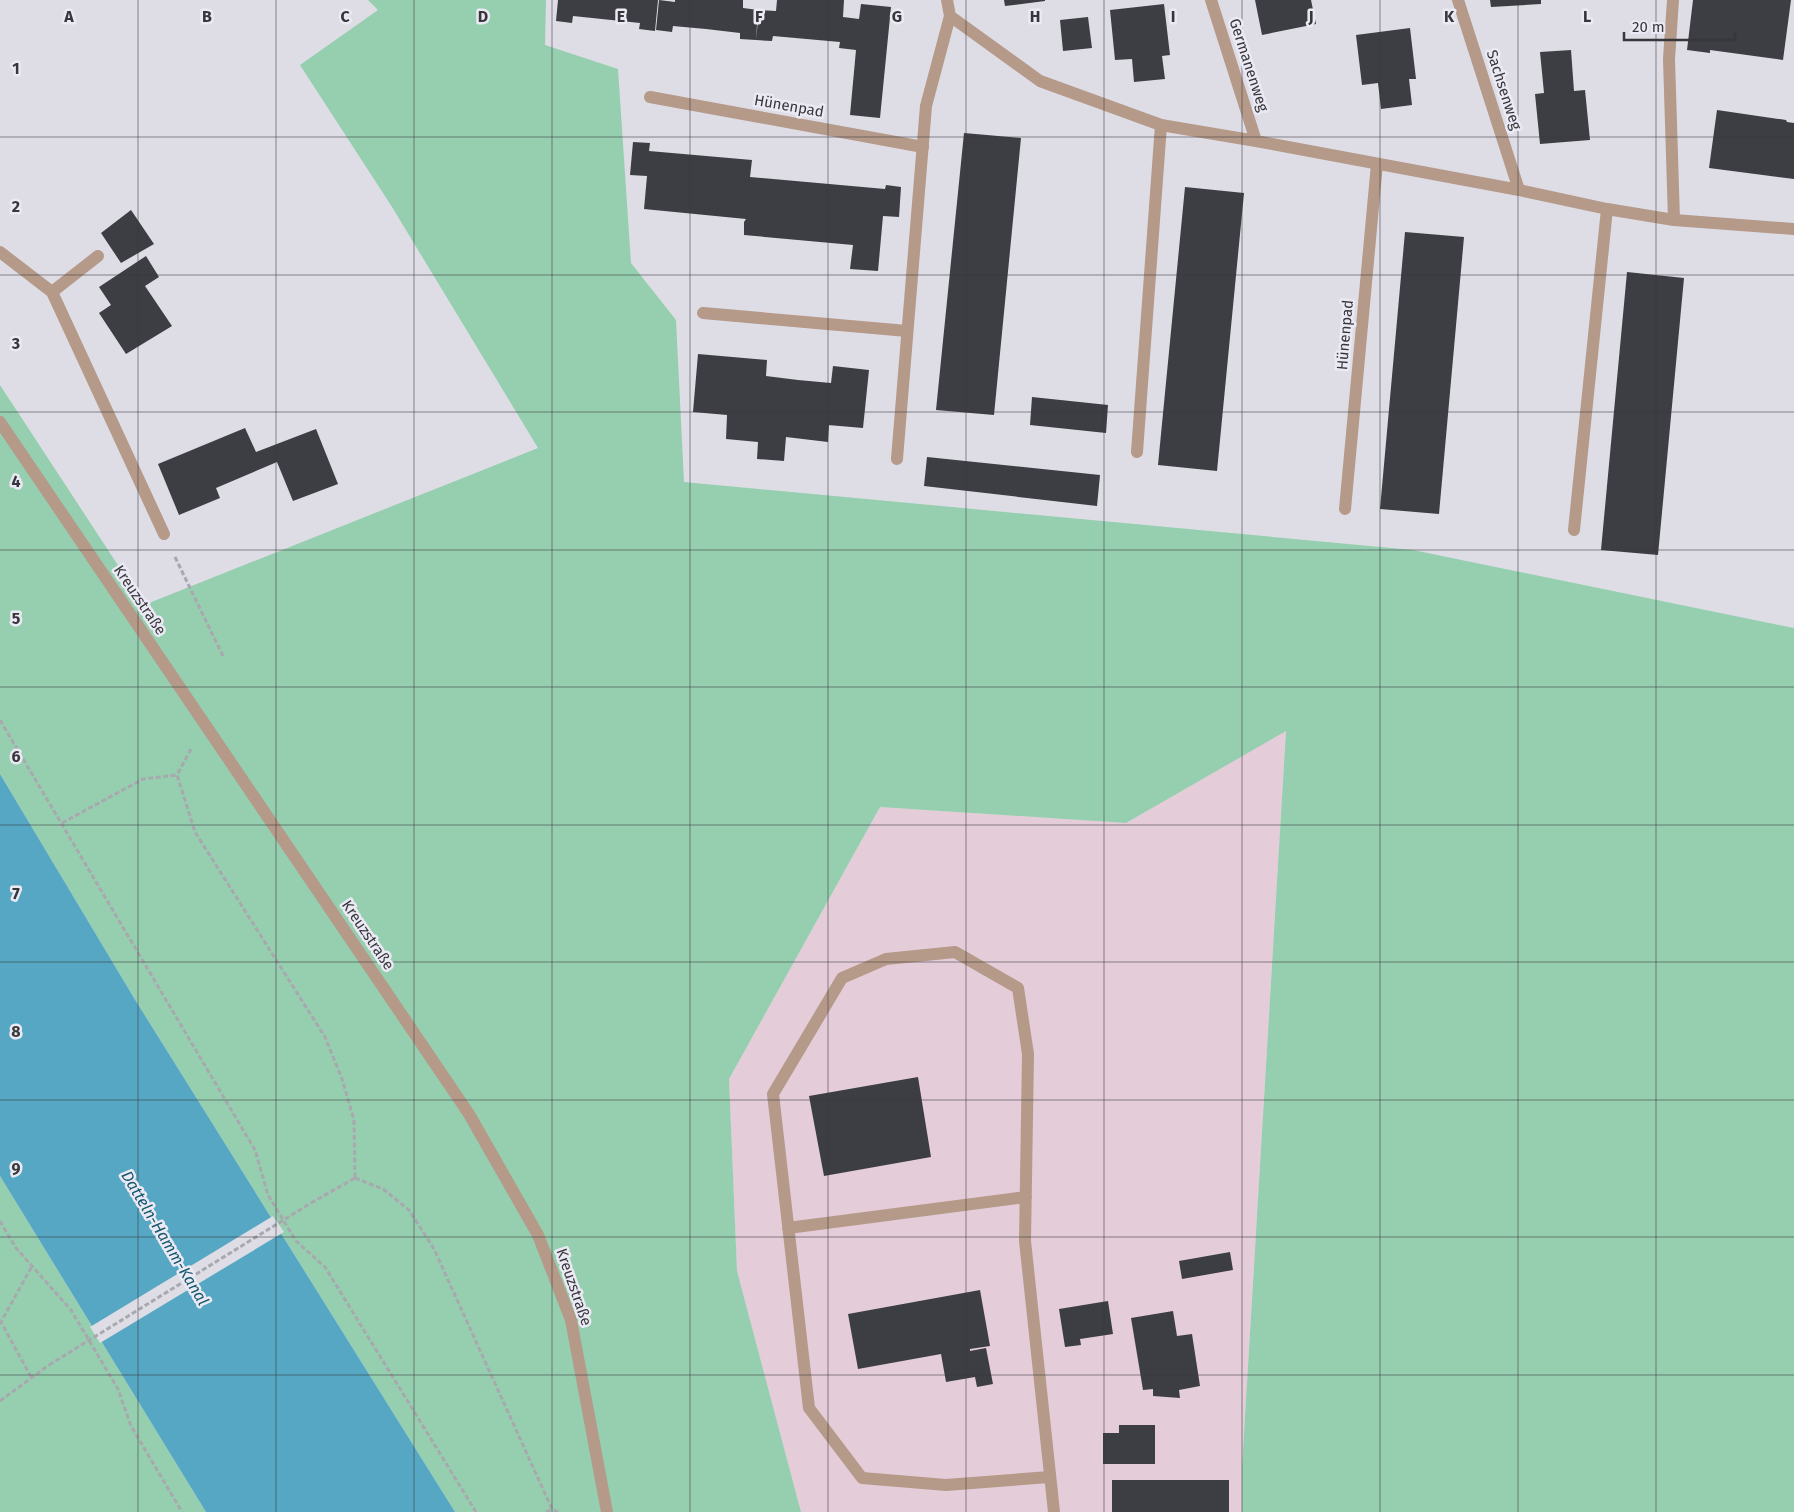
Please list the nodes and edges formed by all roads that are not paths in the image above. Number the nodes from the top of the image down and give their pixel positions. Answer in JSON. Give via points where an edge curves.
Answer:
{"nodes":[{"id":1,"x":947,"y":0,"type":"edge"},
{"id":2,"x":1211,"y":0,"type":"edge"},
{"id":3,"x":1458,"y":0,"type":"edge"},
{"id":4,"x":1673,"y":0,"type":"edge"},
{"id":5,"x":950,"y":16,"type":"junction"},
{"id":6,"x":650,"y":97,"type":"dead end"},
{"id":7,"x":1161,"y":125,"type":"junction"},
{"id":8,"x":1256,"y":141,"type":"junction"},
{"id":9,"x":923,"y":147,"type":"junction"},
{"id":10,"x":1377,"y":164,"type":"junction"},
{"id":11,"x":1519,"y":190,"type":"junction"},
{"id":12,"x":1607,"y":209,"type":"junction"},
{"id":13,"x":1674,"y":220,"type":"junction"},
{"id":14,"x":1794,"y":228,"type":"edge"},
{"id":15,"x":0,"y":252,"type":"edge"},
{"id":16,"x":98,"y":256,"type":"dead end"},
{"id":17,"x":52,"y":292,"type":"junction"},
{"id":18,"x":702,"y":313,"type":"dead end"},
{"id":19,"x":907,"y":331,"type":"junction"},
{"id":20,"x":0,"y":422,"type":"edge"},
{"id":21,"x":1137,"y":452,"type":"dead end"},
{"id":22,"x":896,"y":459,"type":"dead end"},
{"id":23,"x":1345,"y":509,"type":"dead end"},
{"id":24,"x":1574,"y":530,"type":"dead end"},
{"id":25,"x":164,"y":534,"type":"road end"},
{"id":26,"x":1026,"y":1198,"type":"junction"},
{"id":27,"x":788,"y":1228,"type":"junction"},
{"id":28,"x":1049,"y":1476,"type":"junction"},
{"id":29,"x":607,"y":1512,"type":"edge"},
{"id":30,"x":1054,"y":1512,"type":"edge"}],
"edges":[{"from":1,"to":5,"type":"street"},
{"from":2,"to":8,"type":"street","name":"Germanenweg"},
{"from":3,"to":11,"type":"street","name":"Sachsenweg"},
{"from":4,"to":13,"type":"street","via":[[1668,59]]},
{"from":5,"to":7,"type":"street","via":[[1040,81]]},
{"from":5,"to":9,"type":"street","via":[[926,106]]},
{"from":6,"to":9,"type":"street","name":"Hünenpad"},
{"from":7,"to":8,"type":"street"},
{"from":7,"to":21,"type":"street"},
{"from":8,"to":10,"type":"street"},
{"from":9,"to":19,"type":"street"},
{"from":10,"to":11,"type":"street"},
{"from":10,"to":23,"type":"street","name":"Hünenpad"},
{"from":11,"to":12,"type":"street"},
{"from":12,"to":13,"type":"street"},
{"from":12,"to":24,"type":"street"},
{"from":13,"to":14,"type":"street"},
{"from":15,"to":17,"type":"street"},
{"from":16,"to":17,"type":"street"},
{"from":17,"to":25,"type":"street"},
{"from":18,"to":19,"type":"street"},
{"from":19,"to":22,"type":"street"},
{"from":20,"to":29,"type":"street","name":"Kreuzstraße","via":[[468,1114],[538,1235],[570,1320]]},
{"from":26,"to":27,"type":"street"},
{"from":26,"to":27,"type":"street","via":[[1028,1054],[1018,988],[955,952],[886,959],[842,978],[773,1094]]},
{"from":26,"to":28,"type":"street","via":[[1025,1241]]},
{"from":27,"to":28,"type":"street","via":[[809,1408],[862,1478],[946,1485]]},
{"from":28,"to":30,"type":"street"}]}
